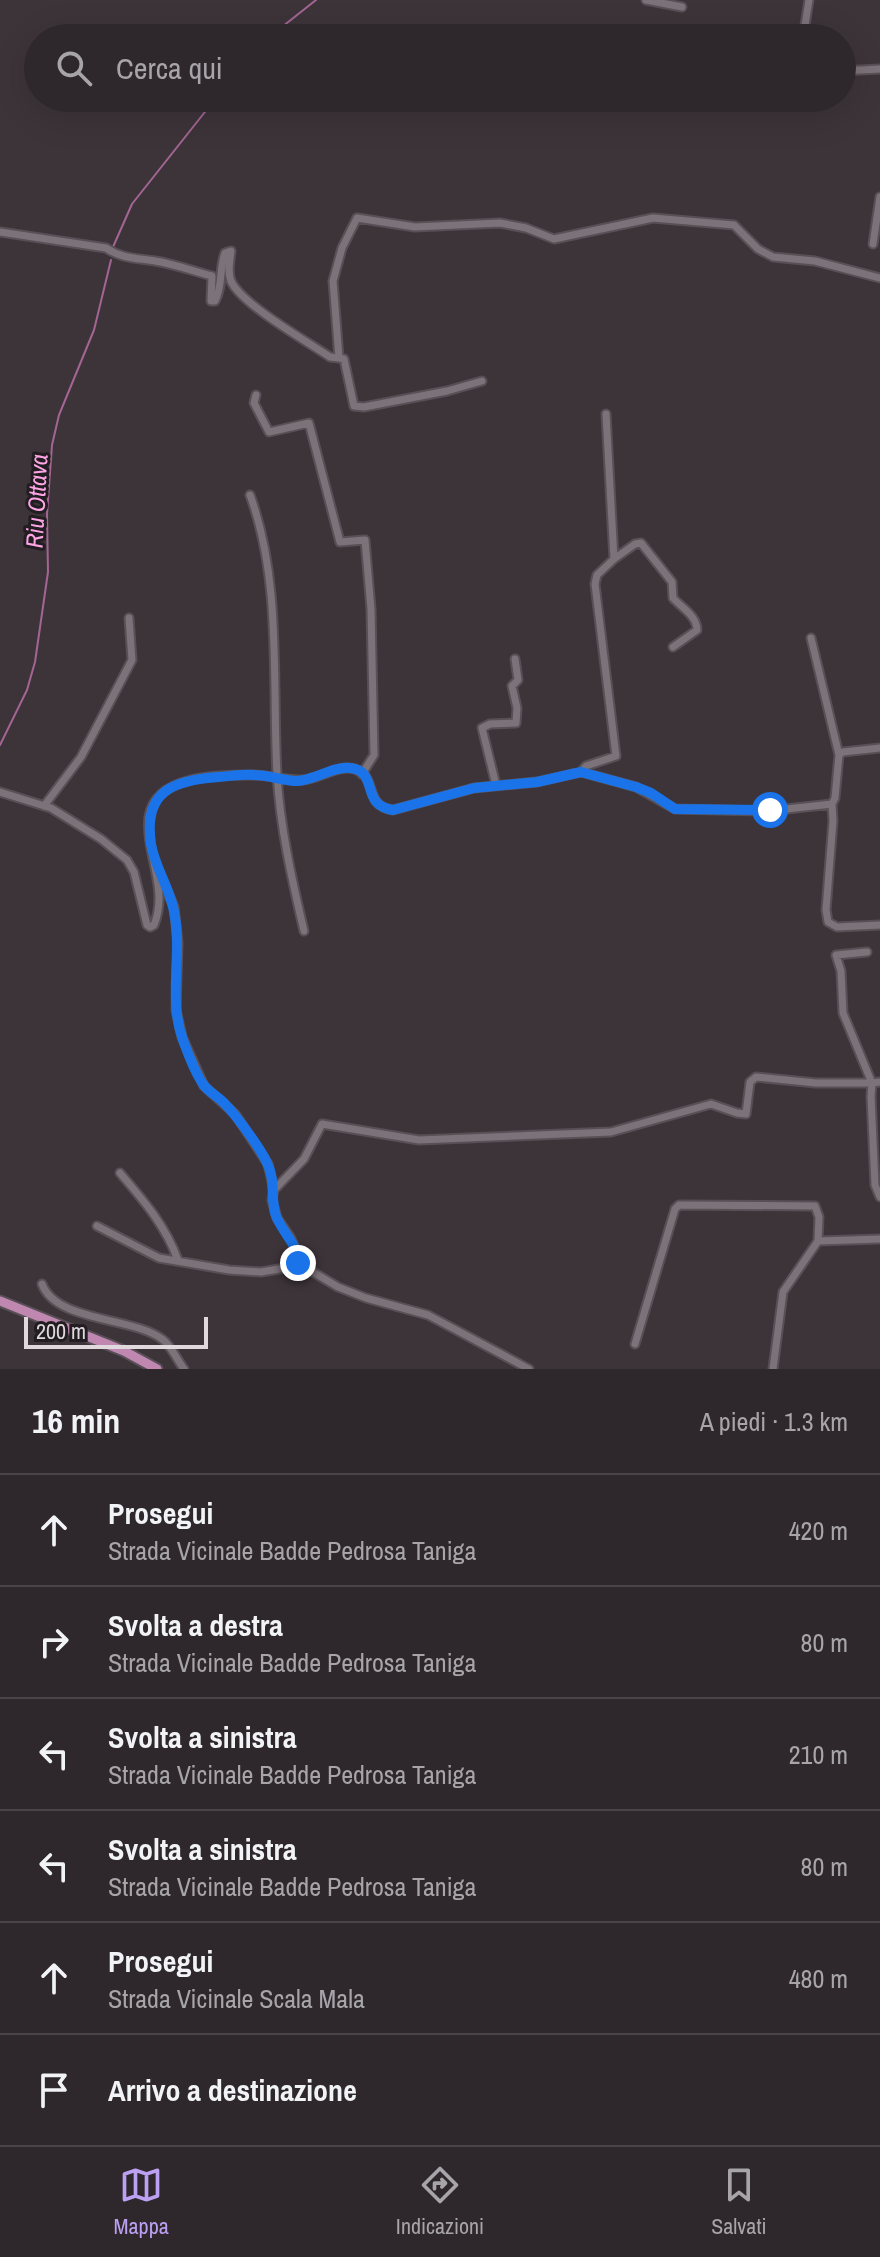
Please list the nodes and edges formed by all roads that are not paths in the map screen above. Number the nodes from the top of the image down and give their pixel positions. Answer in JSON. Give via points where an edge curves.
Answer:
{"nodes":[{"id":1,"x":646,"y":0,"type":"edge"},
{"id":2,"x":809,"y":0,"type":"edge"},
{"id":3,"x":682,"y":7,"type":"dead end"},
{"id":4,"x":805,"y":24,"type":"edge"},
{"id":5,"x":880,"y":69,"type":"edge"},
{"id":6,"x":856,"y":70,"type":"edge"},
{"id":7,"x":880,"y":197,"type":"edge"},
{"id":8,"x":0,"y":232,"type":"edge"},
{"id":9,"x":873,"y":244,"type":"dead end"},
{"id":10,"x":880,"y":278,"type":"edge"},
{"id":11,"x":339,"y":358,"type":"junction"},
{"id":12,"x":482,"y":381,"type":"dead end"},
{"id":13,"x":256,"y":395,"type":"dead end"},
{"id":14,"x":606,"y":414,"type":"dead end"},
{"id":15,"x":250,"y":495,"type":"dead end"},
{"id":16,"x":614,"y":559,"type":"junction"},
{"id":17,"x":129,"y":618,"type":"dead end"},
{"id":18,"x":811,"y":638,"type":"dead end"},
{"id":19,"x":673,"y":647,"type":"dead end"},
{"id":20,"x":515,"y":659,"type":"dead end"},
{"id":21,"x":880,"y":748,"type":"edge"},
{"id":22,"x":839,"y":755,"type":"junction"},
{"id":23,"x":581,"y":772,"type":"junction"},
{"id":24,"x":362,"y":774,"type":"junction"},
{"id":25,"x":277,"y":779,"type":"junction"},
{"id":26,"x":496,"y":785,"type":"junction"},
{"id":27,"x":0,"y":792,"type":"edge"},
{"id":28,"x":832,"y":804,"type":"junction"},
{"id":29,"x":44,"y":806,"type":"junction"},
{"id":30,"x":157,"y":866,"type":"junction"},
{"id":31,"x":880,"y":925,"type":"edge"},
{"id":32,"x":304,"y":931,"type":"dead end"},
{"id":33,"x":867,"y":952,"type":"dead end"},
{"id":34,"x":876,"y":1082,"type":"edge"},
{"id":35,"x":120,"y":1173,"type":"dead end"},
{"id":36,"x":274,"y":1190,"type":"junction"},
{"id":37,"x":880,"y":1196,"type":"edge"},
{"id":38,"x":97,"y":1226,"type":"dead end"},
{"id":39,"x":880,"y":1239,"type":"edge"},
{"id":40,"x":818,"y":1241,"type":"junction"},
{"id":41,"x":178,"y":1260,"type":"junction"},
{"id":42,"x":298,"y":1263,"type":"junction"},
{"id":43,"x":42,"y":1284,"type":"dead end"},
{"id":44,"x":0,"y":1301,"type":"edge"},
{"id":45,"x":635,"y":1344,"type":"dead end"},
{"id":46,"x":157,"y":1369,"type":"edge"},
{"id":47,"x":184,"y":1369,"type":"edge"},
{"id":48,"x":529,"y":1369,"type":"edge"},
{"id":49,"x":769,"y":1369,"type":"edge"}],
"edges":[{"from":1,"to":3,"type":"street"},
{"from":2,"to":4,"type":"street"},
{"from":5,"to":6,"type":"street"},
{"from":7,"to":9,"type":"street"},
{"from":8,"to":11,"type":"street","via":[[106,248],[115,255],[212,276],[211,301],[218,295],[222,260],[231,251],[228,269],[234,287],[279,323]]},
{"from":10,"to":11,"type":"street","via":[[815,261],[773,257],[734,225],[653,218],[554,239],[500,223],[415,227],[357,218],[333,281]]},
{"from":11,"to":12,"type":"street","via":[[344,359],[354,406]]},
{"from":13,"to":24,"type":"street","via":[[254,403],[269,432],[309,423],[340,542],[365,540],[374,755]]},
{"from":14,"to":16,"type":"street"},
{"from":15,"to":25,"type":"street","via":[[262,528],[271,609]]},
{"from":16,"to":19,"type":"street","via":[[641,543],[672,582],[673,598],[697,624],[697,630]]},
{"from":16,"to":23,"type":"street","via":[[595,584],[616,756]]},
{"from":17,"to":29,"type":"street","via":[[132,660],[81,757]]},
{"from":18,"to":22,"type":"street"},
{"from":20,"to":26,"type":"street","via":[[518,680],[512,686],[519,719],[482,728]]},
{"from":21,"to":22,"type":"street"},
{"from":22,"to":28,"type":"street"},
{"from":23,"to":26,"type":"street"},
{"from":23,"to":28,"type":"street","via":[[636,787],[675,809],[768,811]]},
{"from":24,"to":25,"type":"street","via":[[347,767],[311,779]]},
{"from":24,"to":26,"type":"street","via":[[374,801],[393,810]]},
{"from":25,"to":30,"type":"street","via":[[198,779],[161,793],[149,815]]},
{"from":25,"to":32,"type":"street"},
{"from":27,"to":29,"type":"street"},
{"from":28,"to":31,"type":"street","via":[[828,922],[837,927]]},
{"from":29,"to":30,"type":"street","via":[[127,860],[150,927],[158,916]]},
{"from":30,"to":36,"type":"street","via":[[174,907],[176,1010],[182,1037],[204,1086],[235,1114],[268,1164]]},
{"from":33,"to":34,"type":"street","via":[[836,955],[843,1013]]},
{"from":34,"to":36,"type":"street","via":[[756,1077],[750,1082],[746,1114],[711,1104],[611,1132],[419,1140],[322,1124],[304,1159]]},
{"from":34,"to":37,"type":"street","via":[[875,1185]]},
{"from":35,"to":41,"type":"street","via":[[170,1237]]},
{"from":36,"to":42,"type":"street","via":[[277,1218],[297,1251]]},
{"from":38,"to":41,"type":"street","via":[[159,1258]]},
{"from":39,"to":40,"type":"street"},
{"from":40,"to":45,"type":"street","via":[[815,1206],[679,1205]]},
{"from":40,"to":49,"type":"street","via":[[783,1292]]},
{"from":41,"to":42,"type":"street","via":[[261,1272]]},
{"from":42,"to":48,"type":"street","via":[[338,1287],[428,1315]]},
{"from":43,"to":47,"type":"street","via":[[51,1299],[92,1318],[134,1325],[164,1339]]},
{"from":44,"to":46,"type":"main road"}]}
